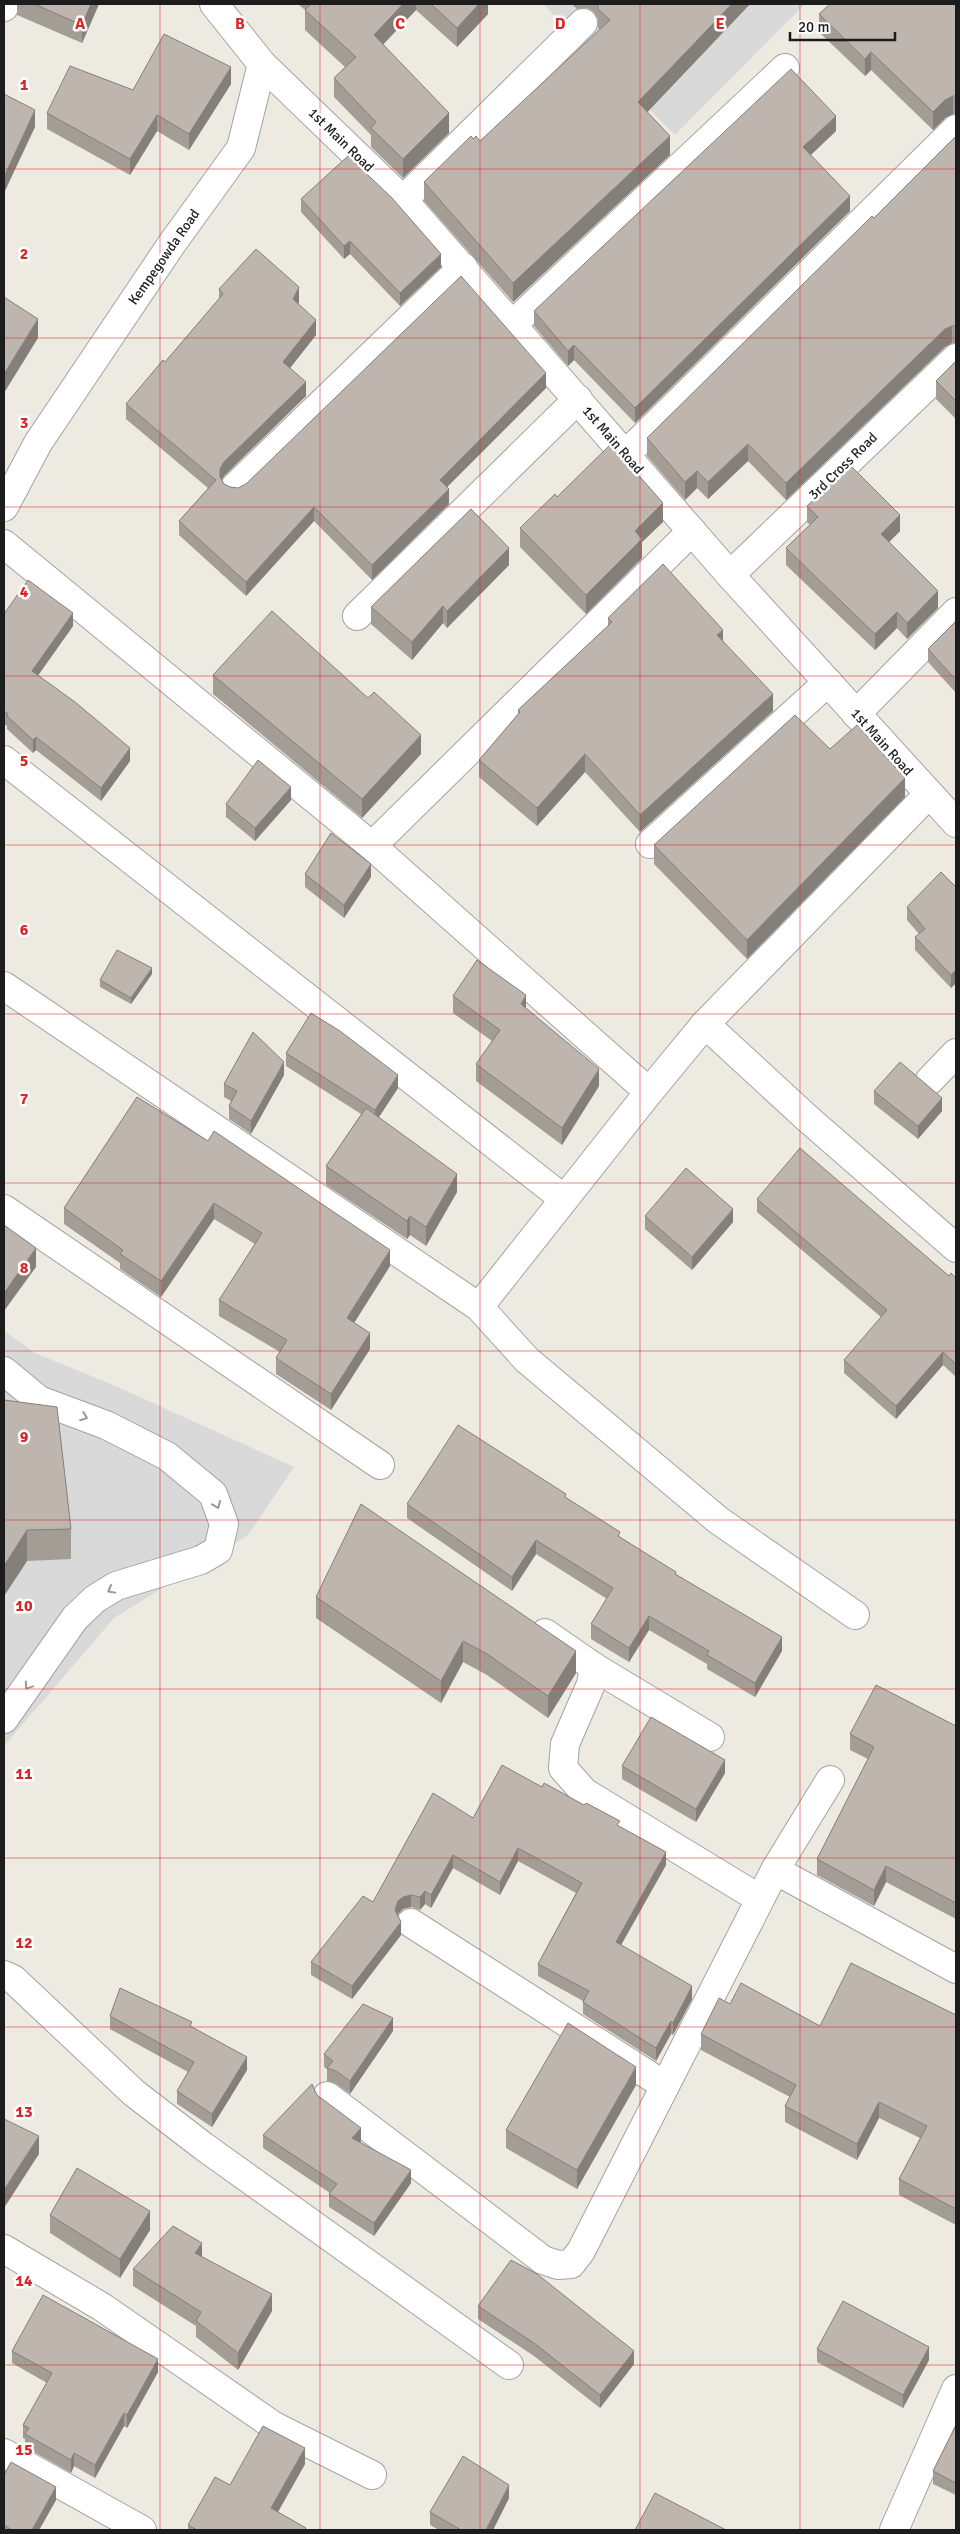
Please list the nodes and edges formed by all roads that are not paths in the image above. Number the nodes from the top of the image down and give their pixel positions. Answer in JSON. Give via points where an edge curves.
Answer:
{"nodes":[{"id":1,"x":214,"y":4,"type":"edge"},
{"id":2,"x":582,"y":23,"type":"dead end"},
{"id":3,"x":262,"y":64,"type":"junction"},
{"id":4,"x":785,"y":68,"type":"dead end"},
{"id":5,"x":956,"y":129,"type":"edge"},
{"id":6,"x":403,"y":200,"type":"junction"},
{"id":7,"x":464,"y":267,"type":"junction"},
{"id":8,"x":513,"y":324,"type":"junction"},
{"id":9,"x":956,"y":358,"type":"edge"},
{"id":10,"x":578,"y":399,"type":"junction"},
{"id":11,"x":626,"y":454,"type":"junction"},
{"id":12,"x":235,"y":487,"type":"edge"},
{"id":13,"x":4,"y":507,"type":"edge"},
{"id":14,"x":692,"y":531,"type":"junction"},
{"id":15,"x":4,"y":544,"type":"edge"},
{"id":16,"x":730,"y":575,"type":"junction"},
{"id":17,"x":956,"y":612,"type":"edge"},
{"id":18,"x":357,"y":616,"type":"dead end"},
{"id":19,"x":828,"y":682,"type":"junction"},
{"id":20,"x":856,"y":714,"type":"junction"},
{"id":21,"x":4,"y":760,"type":"edge"},
{"id":22,"x":929,"y":794,"type":"junction"},
{"id":23,"x":956,"y":822,"type":"edge"},
{"id":24,"x":650,"y":844,"type":"dead end"},
{"id":25,"x":372,"y":846,"type":"junction"},
{"id":26,"x":4,"y":986,"type":"edge"},
{"id":27,"x":705,"y":1024,"type":"junction"},
{"id":28,"x":956,"y":1052,"type":"edge"},
{"id":29,"x":930,"y":1080,"type":"dead end"},
{"id":30,"x":648,"y":1092,"type":"junction"},
{"id":31,"x":564,"y":1199,"type":"junction"},
{"id":32,"x":4,"y":1209,"type":"edge"},
{"id":33,"x":956,"y":1248,"type":"edge"},
{"id":34,"x":479,"y":1307,"type":"junction"},
{"id":35,"x":4,"y":1371,"type":"edge"},
{"id":36,"x":380,"y":1465,"type":"dead end"},
{"id":37,"x":855,"y":1615,"type":"dead end"},
{"id":38,"x":522,"y":1618,"type":"edge"},
{"id":39,"x":594,"y":1667,"type":"junction"},
{"id":40,"x":4,"y":1719,"type":"edge"},
{"id":41,"x":710,"y":1737,"type":"dead end"},
{"id":42,"x":830,"y":1780,"type":"dead end"},
{"id":43,"x":775,"y":1870,"type":"junction"},
{"id":44,"x":760,"y":1899,"type":"junction"},
{"id":45,"x":411,"y":1923,"type":"dead end"},
{"id":46,"x":956,"y":1969,"type":"edge"},
{"id":47,"x":4,"y":1974,"type":"edge"},
{"id":48,"x":664,"y":2085,"type":"junction"},
{"id":49,"x":328,"y":2096,"type":"dead end"},
{"id":50,"x":4,"y":2249,"type":"edge"},
{"id":51,"x":509,"y":2365,"type":"dead end"},
{"id":52,"x":955,"y":2396,"type":"edge"},
{"id":53,"x":4,"y":2453,"type":"edge"},
{"id":54,"x":372,"y":2475,"type":"dead end"},
{"id":55,"x":142,"y":2530,"type":"edge"},
{"id":56,"x":894,"y":2530,"type":"edge"}],
"edges":[{"from":1,"to":3,"type":"street"},
{"from":2,"to":6,"type":"street"},
{"from":3,"to":6,"type":"street","name":"1st Main Road"},
{"from":3,"to":13,"type":"street","name":"Kempegowda Road","via":[[241,148],[38,442]]},
{"from":4,"to":8,"type":"street"},
{"from":5,"to":11,"type":"street"},
{"from":6,"to":7,"type":"street","name":"1st Main Road"},
{"from":7,"to":8,"type":"street","name":"1st Main Road"},
{"from":7,"to":12,"type":"street"},
{"from":8,"to":10,"type":"street","name":"1st Main Road"},
{"from":9,"to":16,"type":"street","name":"3rd Cross Road"},
{"from":10,"to":11,"type":"street","name":"1st Main Road"},
{"from":10,"to":18,"type":"street"},
{"from":11,"to":14,"type":"street","name":"1st Main Road"},
{"from":14,"to":16,"type":"street","name":"1st Main Road"},
{"from":14,"to":25,"type":"street"},
{"from":15,"to":25,"type":"street"},
{"from":16,"to":19,"type":"street","name":"1st Main Road"},
{"from":17,"to":20,"type":"street"},
{"from":19,"to":20,"type":"street","name":"1st Main Road"},
{"from":19,"to":24,"type":"street"},
{"from":20,"to":22,"type":"street","name":"1st Main Road"},
{"from":21,"to":31,"type":"street"},
{"from":22,"to":23,"type":"street","name":"1st Main Road"},
{"from":22,"to":27,"type":"street"},
{"from":25,"to":30,"type":"street"},
{"from":26,"to":34,"type":"street"},
{"from":27,"to":30,"type":"street"},
{"from":27,"to":33,"type":"street"},
{"from":28,"to":29,"type":"street"},
{"from":30,"to":31,"type":"street"},
{"from":31,"to":34,"type":"street"},
{"from":32,"to":36,"type":"street"},
{"from":34,"to":37,"type":"street","via":[[527,1360],[718,1520]]},
{"from":35,"to":40,"type":"street","one_way":true,"via":[[39,1400],[106,1425],[167,1456],[213,1494],[224,1524],[218,1550],[201,1560],[116,1586],[95,1599],[75,1618]]},
{"from":38,"to":39,"type":"street"},
{"from":39,"to":41,"type":"street"},
{"from":39,"to":44,"type":"street","via":[[565,1744],[563,1768],[584,1792]]},
{"from":42,"to":43,"type":"street"},
{"from":43,"to":44,"type":"street"},
{"from":43,"to":46,"type":"street"},
{"from":44,"to":48,"type":"street"},
{"from":45,"to":48,"type":"street"},
{"from":47,"to":51,"type":"street","via":[[142,2099]]},
{"from":48,"to":49,"type":"street","via":[[581,2251],[571,2264],[558,2265],[543,2260]]},
{"from":50,"to":54,"type":"street","via":[[102,2307],[274,2426]]},
{"from":52,"to":56,"type":"street"},
{"from":53,"to":55,"type":"street"}]}
